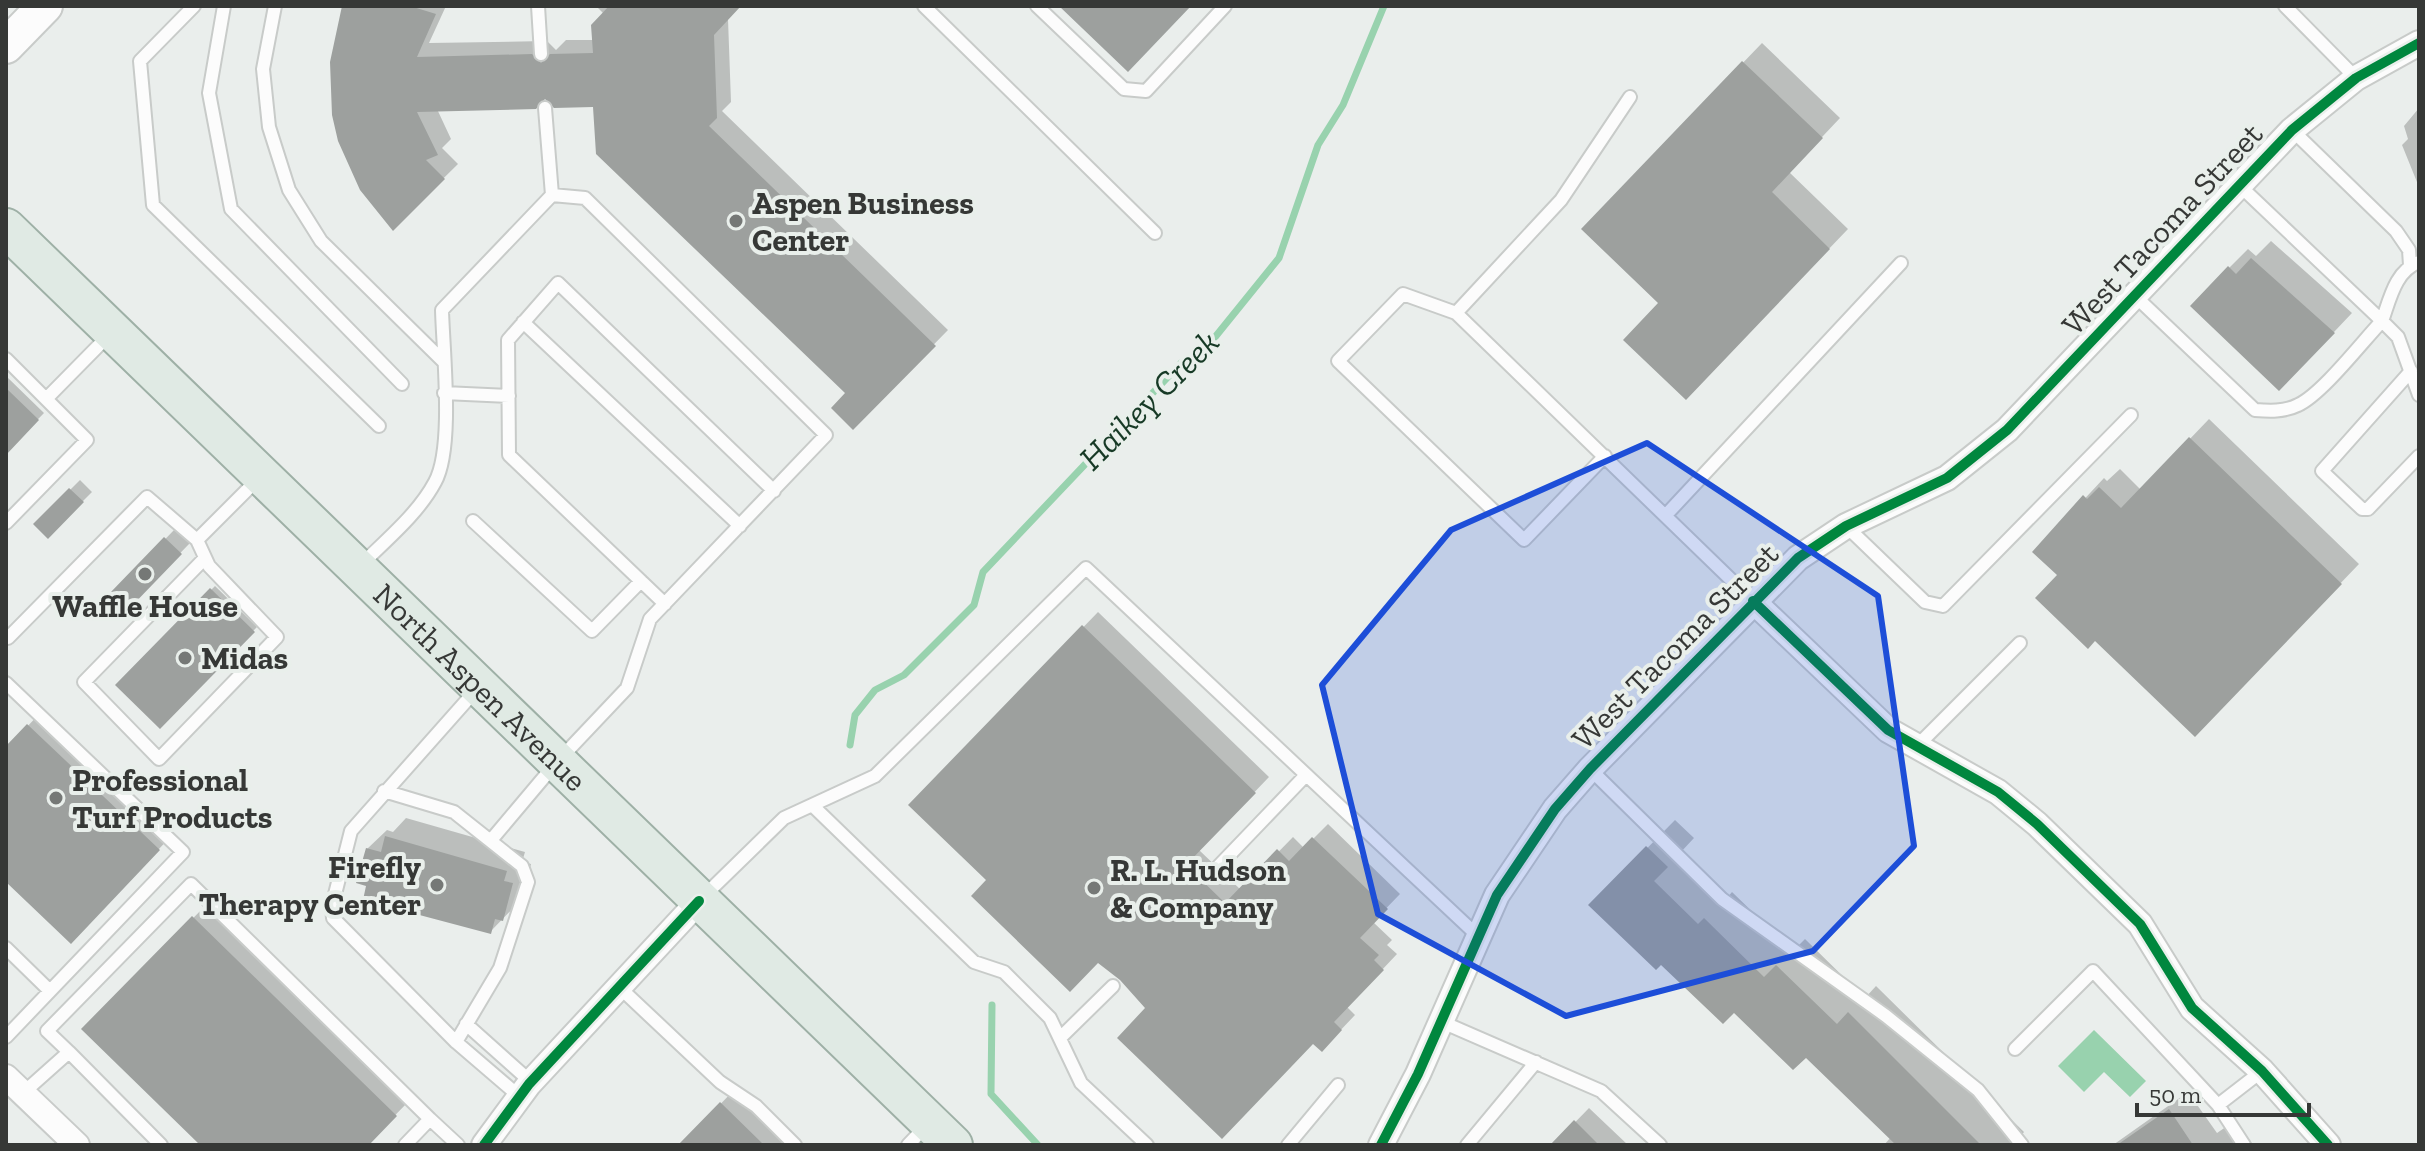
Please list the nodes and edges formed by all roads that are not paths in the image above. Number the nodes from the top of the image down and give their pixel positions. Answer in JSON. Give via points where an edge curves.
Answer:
{"nodes":[{"id":1,"x":45,"y":6,"type":"edge"},
{"id":2,"x":194,"y":6,"type":"edge"},
{"id":3,"x":224,"y":6,"type":"edge"},
{"id":4,"x":275,"y":6,"type":"edge"},
{"id":5,"x":538,"y":6,"type":"edge"},
{"id":6,"x":924,"y":6,"type":"edge"},
{"id":7,"x":1037,"y":6,"type":"edge"},
{"id":8,"x":1225,"y":6,"type":"edge"},
{"id":9,"x":2285,"y":6,"type":"edge"},
{"id":10,"x":2419,"y":43,"type":"edge"},
{"id":11,"x":6,"y":46,"type":"edge"},
{"id":12,"x":541,"y":54,"type":"dead end"},
{"id":13,"x":2356,"y":78,"type":"junction"},
{"id":14,"x":1630,"y":97,"type":"dead end"},
{"id":15,"x":545,"y":108,"type":"dead end"},
{"id":16,"x":2292,"y":130,"type":"junction"},
{"id":17,"x":2238,"y":184,"type":"junction"},
{"id":18,"x":552,"y":195,"type":"junction"},
{"id":19,"x":6,"y":230,"type":"edge"},
{"id":20,"x":1155,"y":233,"type":"dead end"},
{"id":21,"x":1901,"y":263,"type":"dead end"},
{"id":22,"x":2414,"y":263,"type":"edge"},
{"id":23,"x":2135,"y":296,"type":"junction"},
{"id":24,"x":1456,"y":313,"type":"junction"},
{"id":25,"x":2382,"y":321,"type":"junction"},
{"id":26,"x":523,"y":322,"type":"junction"},
{"id":27,"x":112,"y":332,"type":"junction"},
{"id":28,"x":6,"y":359,"type":"edge"},
{"id":29,"x":443,"y":361,"type":"junction"},
{"id":30,"x":2411,"y":371,"type":"junction"},
{"id":31,"x":402,"y":384,"type":"dead end"},
{"id":32,"x":444,"y":393,"type":"junction"},
{"id":33,"x":2419,"y":395,"type":"edge"},
{"id":34,"x":509,"y":396,"type":"junction"},
{"id":35,"x":46,"y":399,"type":"junction"},
{"id":36,"x":2131,"y":415,"type":"dead end"},
{"id":37,"x":379,"y":426,"type":"dead end"},
{"id":38,"x":1605,"y":456,"type":"junction"},
{"id":39,"x":2419,"y":456,"type":"edge"},
{"id":40,"x":261,"y":477,"type":"junction"},
{"id":41,"x":774,"y":491,"type":"junction"},
{"id":42,"x":1666,"y":515,"type":"junction"},
{"id":43,"x":473,"y":521,"type":"dead end"},
{"id":44,"x":6,"y":523,"type":"edge"},
{"id":45,"x":740,"y":526,"type":"junction"},
{"id":46,"x":1846,"y":526,"type":"junction"},
{"id":47,"x":197,"y":540,"type":"junction"},
{"id":48,"x":205,"y":558,"type":"junction"},
{"id":49,"x":356,"y":570,"type":"junction"},
{"id":50,"x":641,"y":581,"type":"junction"},
{"id":51,"x":1753,"y":601,"type":"junction"},
{"id":52,"x":665,"y":604,"type":"junction"},
{"id":53,"x":8,"y":638,"type":"dead end"},
{"id":54,"x":2020,"y":643,"type":"dead end"},
{"id":55,"x":6,"y":683,"type":"edge"},
{"id":56,"x":479,"y":688,"type":"junction"},
{"id":57,"x":1916,"y":747,"type":"junction"},
{"id":58,"x":556,"y":763,"type":"junction"},
{"id":59,"x":1590,"y":769,"type":"junction"},
{"id":60,"x":1306,"y":775,"type":"junction"},
{"id":61,"x":384,"y":791,"type":"junction"},
{"id":62,"x":812,"y":805,"type":"junction"},
{"id":63,"x":492,"y":839,"type":"junction"},
{"id":64,"x":1214,"y":871,"type":"dead end"},
{"id":65,"x":699,"y":901,"type":"junction"},
{"id":66,"x":1479,"y":937,"type":"junction"},
{"id":67,"x":6,"y":948,"type":"edge"},
{"id":68,"x":617,"y":985,"type":"junction"},
{"id":69,"x":1113,"y":986,"type":"dead end"},
{"id":70,"x":50,"y":991,"type":"junction"},
{"id":71,"x":1442,"y":1022,"type":"junction"},
{"id":72,"x":466,"y":1024,"type":"junction"},
{"id":73,"x":6,"y":1037,"type":"edge"},
{"id":74,"x":1060,"y":1038,"type":"junction"},
{"id":75,"x":456,"y":1042,"type":"junction"},
{"id":76,"x":2015,"y":1049,"type":"dead end"},
{"id":77,"x":69,"y":1052,"type":"junction"},
{"id":78,"x":1536,"y":1062,"type":"junction"},
{"id":79,"x":2262,"y":1071,"type":"junction"},
{"id":80,"x":15,"y":1085,"type":"edge"},
{"id":81,"x":1338,"y":1085,"type":"dead end"},
{"id":82,"x":525,"y":1089,"type":"junction"},
{"id":83,"x":2218,"y":1105,"type":"junction"},
{"id":84,"x":430,"y":1119,"type":"junction"},
{"id":85,"x":938,"y":1140,"type":"edge"},
{"id":86,"x":77,"y":1145,"type":"edge"},
{"id":87,"x":161,"y":1145,"type":"edge"},
{"id":88,"x":405,"y":1145,"type":"edge"},
{"id":89,"x":458,"y":1145,"type":"edge"},
{"id":90,"x":484,"y":1145,"type":"edge"},
{"id":91,"x":795,"y":1145,"type":"edge"},
{"id":92,"x":1147,"y":1145,"type":"edge"},
{"id":93,"x":1288,"y":1145,"type":"edge"},
{"id":94,"x":1381,"y":1145,"type":"edge"},
{"id":95,"x":1467,"y":1145,"type":"edge"},
{"id":96,"x":1660,"y":1145,"type":"edge"},
{"id":97,"x":2022,"y":1145,"type":"edge"},
{"id":98,"x":2244,"y":1145,"type":"edge"},
{"id":99,"x":2328,"y":1145,"type":"edge"}],
"edges":[{"from":1,"to":11,"type":"main road"},
{"from":2,"to":37,"type":"lane","via":[[140,61],[153,205]]},
{"from":3,"to":31,"type":"lane","via":[[209,93],[231,209]]},
{"from":4,"to":29,"type":"lane","via":[[263,69],[269,127],[289,190],[321,241]]},
{"from":5,"to":12,"type":"lane"},
{"from":6,"to":20,"type":"lane"},
{"from":7,"to":8,"type":"lane","via":[[1124,89],[1146,91]]},
{"from":9,"to":13,"type":"lane"},
{"from":10,"to":13,"type":"street","name":"West Tacoma Street"},
{"from":13,"to":16,"type":"street","name":"West Tacoma Street"},
{"from":14,"to":24,"type":"lane","via":[[1561,200]]},
{"from":15,"to":18,"type":"lane"},
{"from":16,"to":17,"type":"street","name":"West Tacoma Street"},
{"from":16,"to":22,"type":"lane","via":[[2396,231]]},
{"from":17,"to":23,"type":"street","name":"West Tacoma Street"},
{"from":17,"to":25,"type":"lane"},
{"from":18,"to":29,"type":"lane","via":[[442,310]]},
{"from":18,"to":41,"type":"lane","via":[[585,198],[826,435]]},
{"from":19,"to":27,"type":"main road","name":"North Aspen Avenue"},
{"from":21,"to":42,"type":"lane"},
{"from":22,"to":25,"type":"lane","via":[[2397,279]]},
{"from":23,"to":25,"type":"lane","via":[[2255,410],[2274,412],[2300,405]]},
{"from":23,"to":46,"type":"street","name":"West Tacoma Street","via":[[1972,460]]},
{"from":24,"to":38,"type":"lane"},
{"from":24,"to":38,"type":"lane","via":[[1403,294],[1338,361],[1524,540]]},
{"from":25,"to":30,"type":"lane","via":[[2398,337]]},
{"from":26,"to":34,"type":"lane","via":[[508,340]]},
{"from":26,"to":41,"type":"lane","via":[[558,283]]},
{"from":26,"to":45,"type":"lane"},
{"from":27,"to":35,"type":"lane"},
{"from":27,"to":40,"type":"main road","name":"North Aspen Avenue"},
{"from":28,"to":35,"type":"lane"},
{"from":29,"to":32,"type":"lane"},
{"from":30,"to":33,"type":"lane"},
{"from":30,"to":39,"type":"lane","via":[[2322,471],[2368,509]]},
{"from":32,"to":34,"type":"lane"},
{"from":32,"to":49,"type":"lane","via":[[445,443],[436,482]]},
{"from":34,"to":50,"type":"lane","via":[[509,455]]},
{"from":35,"to":44,"type":"lane","via":[[87,440]]},
{"from":36,"to":46,"type":"lane","via":[[1943,606],[1925,602]]},
{"from":38,"to":42,"type":"lane"},
{"from":40,"to":47,"type":"lane"},
{"from":40,"to":49,"type":"main road","name":"North Aspen Avenue"},
{"from":41,"to":45,"type":"lane"},
{"from":42,"to":51,"type":"lane"},
{"from":43,"to":50,"type":"lane","via":[[592,631]]},
{"from":45,"to":52,"type":"lane"},
{"from":46,"to":51,"type":"street","name":"West Tacoma Street","via":[[1798,558]]},
{"from":47,"to":48,"type":"lane"},
{"from":47,"to":53,"type":"lane","via":[[147,497]]},
{"from":48,"to":48,"type":"lane","via":[[277,637],[159,759],[84,682]]},
{"from":49,"to":56,"type":"main road","name":"North Aspen Avenue"},
{"from":50,"to":52,"type":"lane"},
{"from":51,"to":57,"type":"street","via":[[1862,708]]},
{"from":51,"to":59,"type":"street","name":"West Tacoma Street"},
{"from":52,"to":58,"type":"lane","via":[[650,619],[627,688]]},
{"from":54,"to":57,"type":"lane"},
{"from":55,"to":70,"type":"lane","via":[[183,852]]},
{"from":56,"to":58,"type":"main road","name":"North Aspen Avenue"},
{"from":56,"to":61,"type":"lane"},
{"from":57,"to":79,"type":"street","via":[[1998,792],[2037,824],[2140,924],[2192,1008]]},
{"from":58,"to":63,"type":"lane"},
{"from":58,"to":65,"type":"main road","name":"North Aspen Avenue"},
{"from":59,"to":66,"type":"street","name":"West Tacoma Street","via":[[1525,852],[1497,895]]},
{"from":59,"to":97,"type":"lane","via":[[1722,899],[1886,1016],[1978,1090]]},
{"from":60,"to":62,"type":"lane","via":[[1086,568],[875,776]]},
{"from":60,"to":64,"type":"lane"},
{"from":60,"to":66,"type":"lane"},
{"from":61,"to":63,"type":"lane","via":[[454,812]]},
{"from":61,"to":75,"type":"lane","via":[[351,831],[333,918]]},
{"from":62,"to":65,"type":"lane","via":[[784,818]]},
{"from":62,"to":74,"type":"lane","via":[[974,962],[1004,972],[1050,1018]]},
{"from":63,"to":72,"type":"lane","via":[[522,866],[528,882],[500,968]]},
{"from":65,"to":68,"type":"street"},
{"from":65,"to":85,"type":"main road","name":"North Aspen Avenue"},
{"from":66,"to":71,"type":"street","name":"West Tacoma Street"},
{"from":67,"to":70,"type":"lane"},
{"from":68,"to":82,"type":"street"},
{"from":68,"to":91,"type":"lane"},
{"from":69,"to":74,"type":"lane"},
{"from":70,"to":73,"type":"lane"},
{"from":71,"to":78,"type":"lane"},
{"from":71,"to":94,"type":"street","name":"West Tacoma Street"},
{"from":72,"to":75,"type":"lane"},
{"from":72,"to":82,"type":"lane"},
{"from":74,"to":92,"type":"lane","via":[[1081,1083]]},
{"from":75,"to":82,"type":"lane"},
{"from":76,"to":83,"type":"lane","via":[[2093,971]]},
{"from":77,"to":80,"type":"lane"},
{"from":77,"to":84,"type":"lane","via":[[47,1031],[191,884]]},
{"from":77,"to":87,"type":"lane"},
{"from":78,"to":95,"type":"lane"},
{"from":78,"to":96,"type":"lane","via":[[1601,1091]]},
{"from":79,"to":83,"type":"lane"},
{"from":79,"to":99,"type":"street"},
{"from":80,"to":86,"type":"street"},
{"from":81,"to":93,"type":"lane"},
{"from":82,"to":90,"type":"street"},
{"from":83,"to":98,"type":"lane"},
{"from":84,"to":88,"type":"lane"},
{"from":84,"to":89,"type":"lane"}]}
